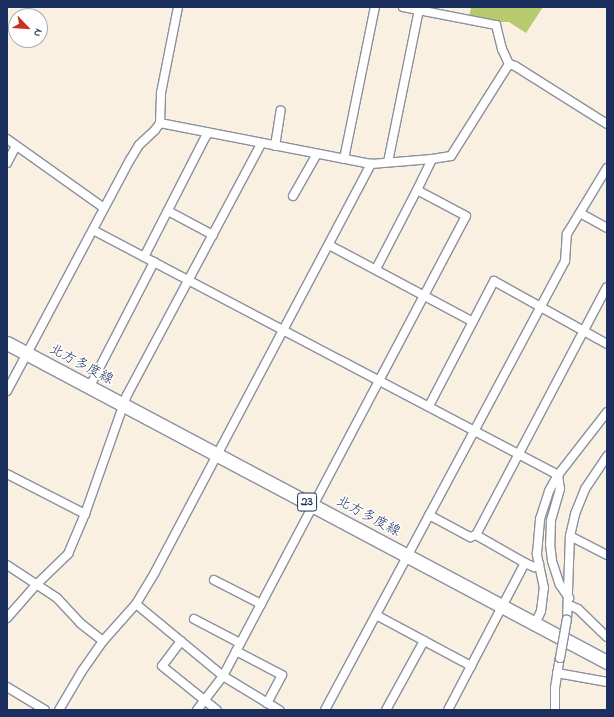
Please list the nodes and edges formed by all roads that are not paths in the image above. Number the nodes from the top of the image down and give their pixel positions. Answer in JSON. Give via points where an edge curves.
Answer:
{"nodes":[{"id":1,"x":178,"y":7,"type":"edge"},
{"id":2,"x":375,"y":7,"type":"edge"},
{"id":3,"x":402,"y":7,"type":"edge"},
{"id":4,"x":419,"y":10,"type":"junction"},
{"id":5,"x":437,"y":10,"type":"edge"},
{"id":6,"x":510,"y":64,"type":"junction"},
{"id":7,"x":281,"y":110,"type":"dead end"},
{"id":8,"x":160,"y":123,"type":"junction"},
{"id":9,"x":607,"y":124,"type":"edge"},
{"id":10,"x":206,"y":132,"type":"junction"},
{"id":11,"x":7,"y":139,"type":"edge"},
{"id":12,"x":261,"y":144,"type":"junction"},
{"id":13,"x":16,"y":146,"type":"junction"},
{"id":14,"x":274,"y":146,"type":"junction"},
{"id":15,"x":317,"y":154,"type":"junction"},
{"id":16,"x":344,"y":159,"type":"junction"},
{"id":17,"x":432,"y":159,"type":"junction"},
{"id":18,"x":388,"y":162,"type":"junction"},
{"id":19,"x":7,"y":163,"type":"edge"},
{"id":20,"x":371,"y":164,"type":"junction"},
{"id":21,"x":607,"y":168,"type":"edge"},
{"id":22,"x":417,"y":190,"type":"junction"},
{"id":23,"x":293,"y":196,"type":"dead end"},
{"id":24,"x":104,"y":208,"type":"junction"},
{"id":25,"x":168,"y":211,"type":"junction"},
{"id":26,"x":580,"y":213,"type":"junction"},
{"id":27,"x":607,"y":228,"type":"edge"},
{"id":28,"x":93,"y":230,"type":"junction"},
{"id":29,"x":213,"y":235,"type":"junction"},
{"id":30,"x":329,"y":245,"type":"junction"},
{"id":31,"x":144,"y":257,"type":"junction"},
{"id":32,"x":154,"y":262,"type":"junction"},
{"id":33,"x":376,"y":269,"type":"junction"},
{"id":34,"x":188,"y":281,"type":"junction"},
{"id":35,"x":607,"y":287,"type":"edge"},
{"id":36,"x":423,"y":296,"type":"junction"},
{"id":37,"x":541,"y":306,"type":"junction"},
{"id":38,"x":473,"y":322,"type":"junction"},
{"id":39,"x":283,"y":330,"type":"junction"},
{"id":40,"x":584,"y":330,"type":"junction"},
{"id":41,"x":7,"y":343,"type":"edge"},
{"id":42,"x":607,"y":344,"type":"edge"},
{"id":43,"x":26,"y":354,"type":"junction"},
{"id":44,"x":378,"y":380,"type":"junction"},
{"id":45,"x":89,"y":388,"type":"junction"},
{"id":46,"x":7,"y":391,"type":"edge"},
{"id":47,"x":123,"y":406,"type":"junction"},
{"id":48,"x":429,"y":406,"type":"junction"},
{"id":49,"x":607,"y":412,"type":"edge"},
{"id":50,"x":475,"y":430,"type":"junction"},
{"id":51,"x":519,"y":454,"type":"junction"},
{"id":52,"x":217,"y":455,"type":"junction"},
{"id":53,"x":607,"y":456,"type":"edge"},
{"id":54,"x":7,"y":474,"type":"edge"},
{"id":55,"x":558,"y":475,"type":"junction"},
{"id":56,"x":313,"y":505,"type":"junction"},
{"id":57,"x":85,"y":514,"type":"junction"},
{"id":58,"x":429,"y":515,"type":"junction"},
{"id":59,"x":476,"y":535,"type":"junction"},
{"id":60,"x":570,"y":536,"type":"junction"},
{"id":61,"x":607,"y":555,"type":"edge"},
{"id":62,"x":407,"y":556,"type":"junction"},
{"id":63,"x":525,"y":563,"type":"junction"},
{"id":64,"x":539,"y":564,"type":"junction"},
{"id":65,"x":7,"y":565,"type":"edge"},
{"id":66,"x":214,"y":580,"type":"dead end"},
{"id":67,"x":36,"y":585,"type":"junction"},
{"id":68,"x":569,"y":601,"type":"junction"},
{"id":69,"x":136,"y":604,"type":"junction"},
{"id":70,"x":260,"y":604,"type":"junction"},
{"id":71,"x":503,"y":606,"type":"junction"},
{"id":72,"x":376,"y":615,"type":"junction"},
{"id":73,"x":7,"y":618,"type":"edge"},
{"id":74,"x":194,"y":619,"type":"dead end"},
{"id":75,"x":535,"y":624,"type":"junction"},
{"id":76,"x":607,"y":637,"type":"edge"},
{"id":77,"x":103,"y":641,"type":"junction"},
{"id":78,"x":424,"y":641,"type":"junction"},
{"id":79,"x":181,"y":642,"type":"junction"},
{"id":80,"x":240,"y":643,"type":"junction"},
{"id":81,"x":236,"y":651,"type":"junction"},
{"id":82,"x":607,"y":662,"type":"edge"},
{"id":83,"x":471,"y":666,"type":"junction"},
{"id":84,"x":557,"y":673,"type":"junction"},
{"id":85,"x":224,"y":676,"type":"junction"},
{"id":86,"x":607,"y":682,"type":"edge"},
{"id":87,"x":7,"y":686,"type":"edge"},
{"id":88,"x":205,"y":700,"type":"junction"},
{"id":89,"x":267,"y":703,"type":"junction"},
{"id":90,"x":45,"y":710,"type":"edge"},
{"id":91,"x":59,"y":710,"type":"edge"},
{"id":92,"x":197,"y":710,"type":"edge"},
{"id":93,"x":217,"y":710,"type":"edge"},
{"id":94,"x":279,"y":710,"type":"edge"},
{"id":95,"x":325,"y":710,"type":"edge"},
{"id":96,"x":386,"y":710,"type":"edge"},
{"id":97,"x":448,"y":710,"type":"edge"},
{"id":98,"x":554,"y":710,"type":"edge"}],
"edges":[{"from":1,"to":8,"type":"street","via":[[161,93]]},
{"from":2,"to":16,"type":"street"},
{"from":3,"to":4,"type":"street"},
{"from":4,"to":5,"type":"street"},
{"from":4,"to":18,"type":"street"},
{"from":5,"to":6,"type":"street","via":[[496,25],[502,49]]},
{"from":6,"to":9,"type":"street"},
{"from":6,"to":17,"type":"street","via":[[452,156]]},
{"from":7,"to":14,"type":"street"},
{"from":8,"to":10,"type":"street"},
{"from":8,"to":24,"type":"street","via":[[139,145]]},
{"from":10,"to":12,"type":"street"},
{"from":10,"to":25,"type":"street"},
{"from":11,"to":13,"type":"street"},
{"from":12,"to":14,"type":"street"},
{"from":12,"to":29,"type":"street"},
{"from":13,"to":19,"type":"street"},
{"from":13,"to":24,"type":"street"},
{"from":14,"to":15,"type":"street"},
{"from":15,"to":16,"type":"street"},
{"from":15,"to":23,"type":"street"},
{"from":16,"to":20,"type":"street"},
{"from":17,"to":18,"type":"street"},
{"from":17,"to":22,"type":"street"},
{"from":18,"to":20,"type":"street"},
{"from":20,"to":30,"type":"street"},
{"from":21,"to":26,"type":"street"},
{"from":22,"to":33,"type":"street"},
{"from":22,"to":36,"type":"street","via":[[466,216]]},
{"from":24,"to":28,"type":"street"},
{"from":25,"to":29,"type":"street"},
{"from":25,"to":31,"type":"street"},
{"from":26,"to":27,"type":"street"},
{"from":26,"to":37,"type":"street","via":[[567,234],[565,260]]},
{"from":28,"to":31,"type":"street"},
{"from":28,"to":43,"type":"street"},
{"from":29,"to":34,"type":"street"},
{"from":30,"to":33,"type":"street"},
{"from":30,"to":39,"type":"street"},
{"from":31,"to":32,"type":"street"},
{"from":32,"to":34,"type":"street"},
{"from":32,"to":45,"type":"street"},
{"from":33,"to":36,"type":"street"},
{"from":34,"to":39,"type":"street"},
{"from":34,"to":47,"type":"street"},
{"from":35,"to":40,"type":"street"},
{"from":36,"to":38,"type":"street"},
{"from":36,"to":44,"type":"street"},
{"from":37,"to":38,"type":"street","via":[[494,281]]},
{"from":37,"to":40,"type":"street"},
{"from":37,"to":50,"type":"street"},
{"from":38,"to":48,"type":"street"},
{"from":39,"to":44,"type":"street"},
{"from":39,"to":52,"type":"street"},
{"from":40,"to":42,"type":"street"},
{"from":40,"to":51,"type":"street"},
{"from":41,"to":43,"type":"main road","name":"北方多度線","number":"23"},
{"from":43,"to":45,"type":"main road","name":"北方多度線","number":"23"},
{"from":43,"to":46,"type":"street"},
{"from":44,"to":48,"type":"street"},
{"from":44,"to":56,"type":"street"},
{"from":45,"to":47,"type":"main road","name":"北方多度線","number":"23"},
{"from":47,"to":52,"type":"main road","name":"北方多度線","number":"23"},
{"from":47,"to":57,"type":"street"},
{"from":48,"to":50,"type":"street"},
{"from":49,"to":55,"type":"street"},
{"from":50,"to":51,"type":"street"},
{"from":50,"to":58,"type":"street"},
{"from":51,"to":55,"type":"street"},
{"from":51,"to":59,"type":"street"},
{"from":52,"to":56,"type":"main road","name":"北方多度線","number":"23"},
{"from":52,"to":69,"type":"street"},
{"from":53,"to":60,"type":"street","via":[[585,489]]},
{"from":54,"to":57,"type":"street"},
{"from":55,"to":64,"type":"street","via":[[549,491],[540,519],[537,554]]},
{"from":55,"to":68,"type":"street","via":[[560,489],[551,521],[550,544],[552,561],[560,585]]},
{"from":56,"to":62,"type":"main road","name":"北方多度線","number":"23"},
{"from":56,"to":70,"type":"street"},
{"from":57,"to":67,"type":"street","via":[[65,558]]},
{"from":58,"to":59,"type":"street","via":[[470,537]]},
{"from":58,"to":62,"type":"street"},
{"from":59,"to":63,"type":"street"},
{"from":60,"to":61,"type":"street"},
{"from":60,"to":68,"type":"street"},
{"from":62,"to":71,"type":"main road","name":"北方多度線","number":"23"},
{"from":62,"to":72,"type":"street"},
{"from":63,"to":64,"type":"street","via":[[534,567]]},
{"from":63,"to":71,"type":"street"},
{"from":64,"to":75,"type":"street","via":[[544,588],[541,611]]},
{"from":65,"to":67,"type":"street"},
{"from":66,"to":70,"type":"street"},
{"from":67,"to":73,"type":"street"},
{"from":67,"to":77,"type":"street","via":[[58,598],[80,623]]},
{"from":68,"to":76,"type":"street"},
{"from":68,"to":84,"type":"street","bridge":true},
{"from":69,"to":77,"type":"street"},
{"from":69,"to":79,"type":"street"},
{"from":70,"to":80,"type":"street"},
{"from":71,"to":75,"type":"main road","name":"北方多度線","number":"23"},
{"from":71,"to":83,"type":"street"},
{"from":72,"to":78,"type":"street"},
{"from":72,"to":95,"type":"street"},
{"from":74,"to":80,"type":"street"},
{"from":75,"to":82,"type":"main road","name":"北方多度線","number":"23"},
{"from":77,"to":91,"type":"street"},
{"from":78,"to":83,"type":"street"},
{"from":78,"to":96,"type":"street"},
{"from":79,"to":85,"type":"street"},
{"from":79,"to":88,"type":"street","via":[[162,666]]},
{"from":80,"to":81,"type":"street"},
{"from":81,"to":85,"type":"street"},
{"from":81,"to":89,"type":"street","via":[[282,675]]},
{"from":83,"to":97,"type":"street"},
{"from":84,"to":86,"type":"street"},
{"from":84,"to":98,"type":"street"},
{"from":85,"to":88,"type":"street"},
{"from":85,"to":89,"type":"street"},
{"from":87,"to":90,"type":"street"},
{"from":88,"to":92,"type":"street"},
{"from":88,"to":93,"type":"street"},
{"from":89,"to":94,"type":"street"}]}
